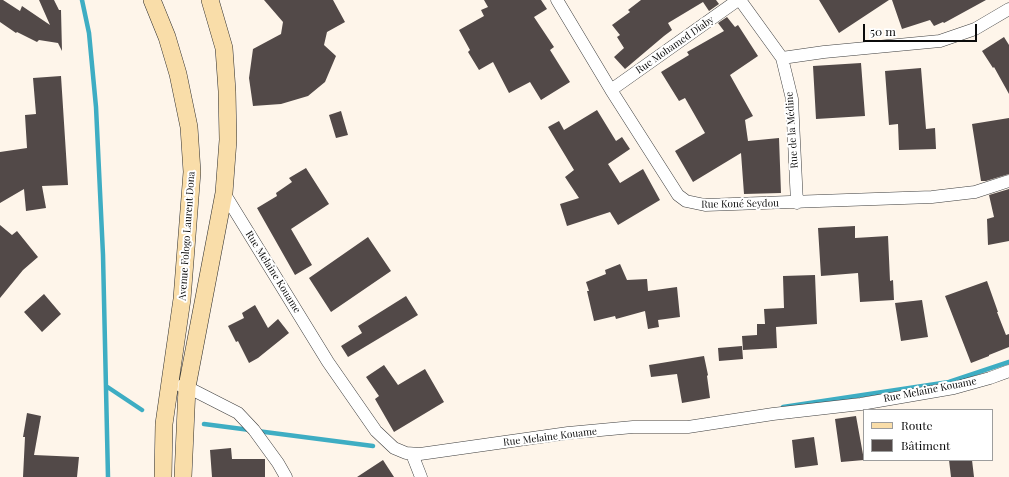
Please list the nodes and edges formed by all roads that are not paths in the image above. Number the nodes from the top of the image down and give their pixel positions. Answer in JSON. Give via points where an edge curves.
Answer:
{"nodes":[{"id":1,"x":152,"y":0,"type":"edge"},
{"id":2,"x":210,"y":0,"type":"edge"},
{"id":3,"x":557,"y":0,"type":"edge"},
{"id":4,"x":739,"y":0,"type":"edge"},
{"id":5,"x":1009,"y":9,"type":"edge"},
{"id":6,"x":782,"y":58,"type":"junction"},
{"id":7,"x":611,"y":90,"type":"junction"},
{"id":8,"x":1009,"y":181,"type":"edge"},
{"id":9,"x":224,"y":193,"type":"junction"},
{"id":10,"x":797,"y":203,"type":"junction"},
{"id":11,"x":1009,"y":371,"type":"edge"},
{"id":12,"x":170,"y":384,"type":"junction"},
{"id":13,"x":187,"y":387,"type":"junction"},
{"id":14,"x":412,"y":454,"type":"junction"},
{"id":15,"x":163,"y":477,"type":"edge"},
{"id":16,"x":183,"y":477,"type":"edge"},
{"id":17,"x":286,"y":477,"type":"edge"},
{"id":18,"x":421,"y":477,"type":"edge"}],
"edges":[{"from":1,"to":12,"type":"main road","name":"Avenue Fologo Laurent Dona","via":[[178,74],[189,127],[192,172],[182,299]]},
{"from":2,"to":9,"type":"main road","via":[[224,48],[228,91]]},
{"from":3,"to":7,"type":"street","name":"Rue Koné Seydou"},
{"from":4,"to":6,"type":"street","name":"Rue de la Médine"},
{"from":4,"to":7,"type":"street","name":"Rue Mohamed Diaby"},
{"from":5,"to":6,"type":"street","via":[[975,30],[940,41]]},
{"from":6,"to":10,"type":"street","name":"Rue de la Médine","via":[[792,99]]},
{"from":7,"to":10,"type":"street","name":"Rue Koné Seydou","via":[[678,196],[686,201],[705,205]]},
{"from":8,"to":10,"type":"street","name":"Rue Koné Seydou","via":[[975,192],[932,197]]},
{"from":9,"to":13,"type":"main road"},
{"from":9,"to":14,"type":"street","name":"Rue Melaine Kouame","via":[[328,362],[376,431],[394,448]]},
{"from":11,"to":14,"type":"street","name":"Rue Melaine Kouame","via":[[954,388],[861,404],[688,427],[633,427],[568,433]]},
{"from":12,"to":13,"type":"street"},
{"from":12,"to":15,"type":"main road","name":"Avenue Fologo Laurent Dona","via":[[164,424]]},
{"from":13,"to":16,"type":"main road"},
{"from":13,"to":17,"type":"street","via":[[238,412],[254,430]]},
{"from":14,"to":18,"type":"street"}]}
